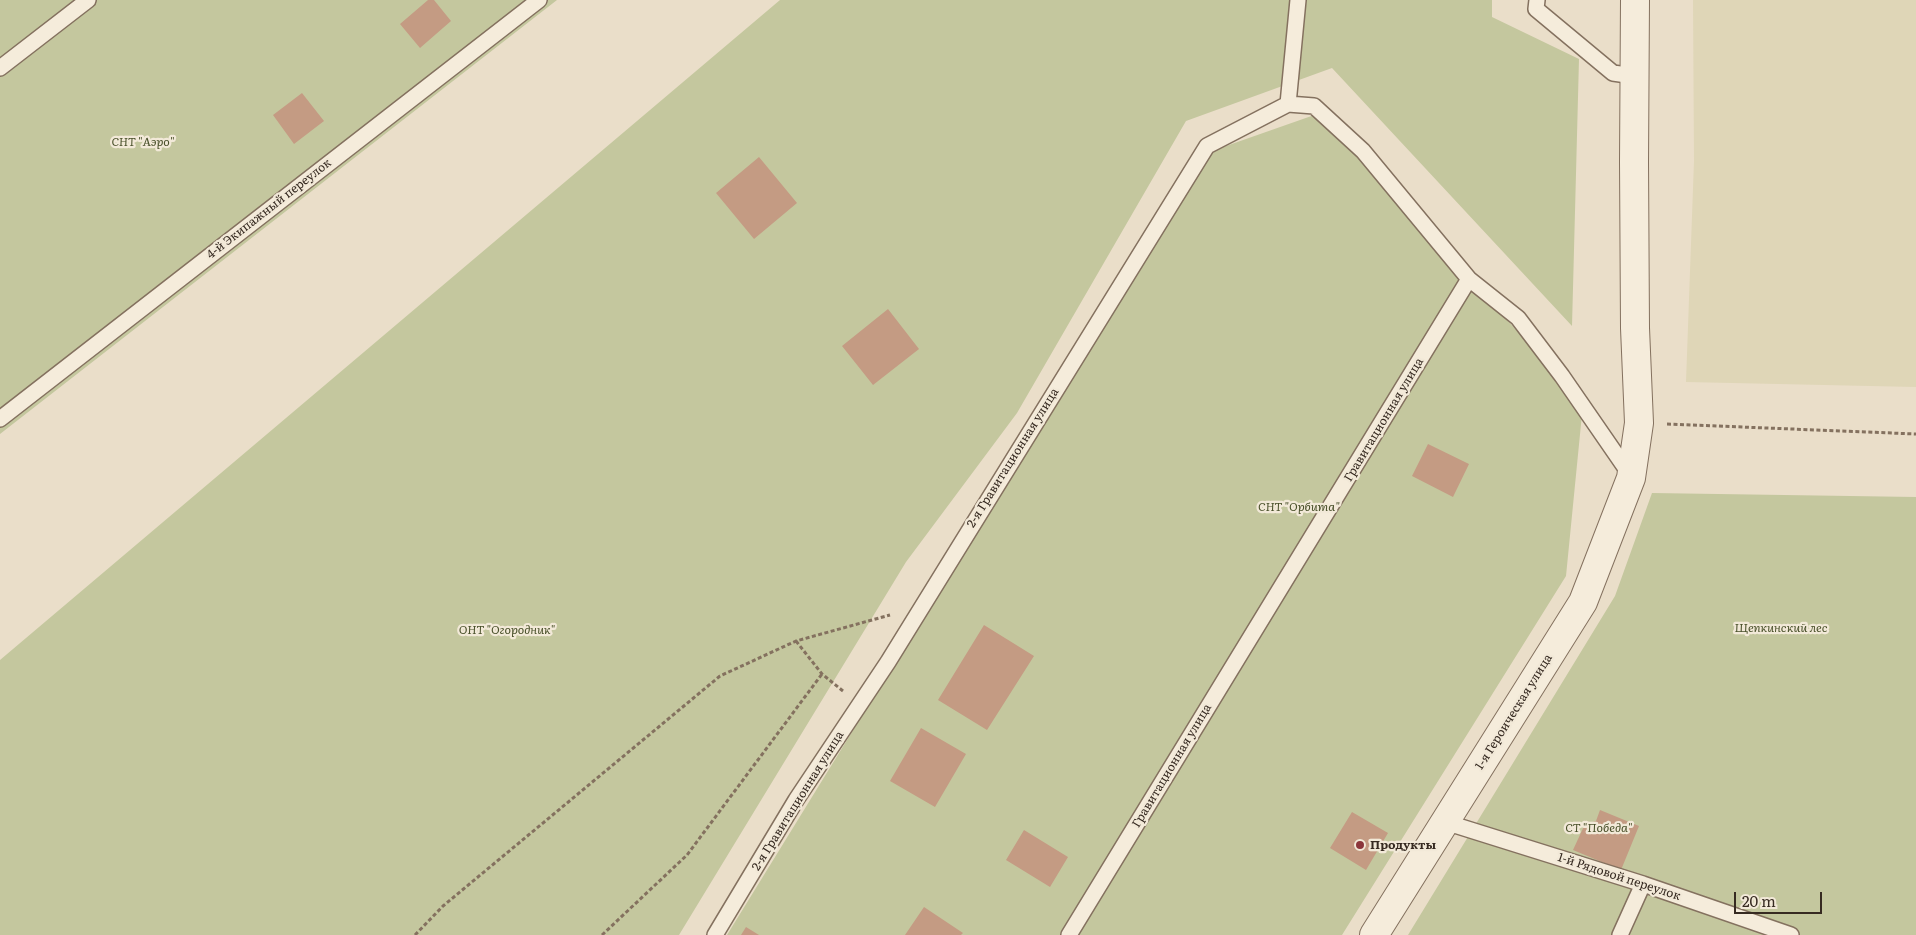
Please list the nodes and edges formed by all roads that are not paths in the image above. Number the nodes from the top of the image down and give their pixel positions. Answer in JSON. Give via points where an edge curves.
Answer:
{"nodes":[{"id":1,"x":88,"y":0,"type":"edge"},
{"id":2,"x":539,"y":0,"type":"edge"},
{"id":3,"x":1298,"y":0,"type":"edge"},
{"id":4,"x":1537,"y":0,"type":"edge"},
{"id":5,"x":1635,"y":0,"type":"edge"},
{"id":6,"x":0,"y":68,"type":"edge"},
{"id":7,"x":1634,"y":76,"type":"junction"},
{"id":8,"x":1288,"y":104,"type":"junction"},
{"id":9,"x":1469,"y":279,"type":"junction"},
{"id":10,"x":0,"y":419,"type":"edge"},
{"id":11,"x":1632,"y":478,"type":"junction"},
{"id":12,"x":1445,"y":822,"type":"junction"},
{"id":13,"x":1643,"y":884,"type":"junction"},
{"id":14,"x":715,"y":935,"type":"edge"},
{"id":15,"x":1069,"y":935,"type":"edge"},
{"id":16,"x":1374,"y":935,"type":"edge"},
{"id":17,"x":1620,"y":935,"type":"edge"},
{"id":18,"x":1791,"y":935,"type":"edge"}],
"edges":[{"from":1,"to":6,"type":"lane"},
{"from":2,"to":10,"type":"lane","name":"4-й Экипажный переулок"},
{"from":3,"to":8,"type":"lane"},
{"from":4,"to":7,"type":"lane","via":[[1536,9],[1613,73]]},
{"from":5,"to":7,"type":"street","name":"1-я Героическая улица"},
{"from":7,"to":11,"type":"street","name":"1-я Героическая улица","via":[[1638,423]]},
{"from":8,"to":9,"type":"lane","via":[[1314,106],[1363,151]]},
{"from":8,"to":14,"type":"lane","name":"2-я Гравитационная улица","via":[[1207,146],[888,662],[796,800]]},
{"from":9,"to":11,"type":"lane","via":[[1518,318]]},
{"from":9,"to":15,"type":"lane","name":"Гравитационная улица"},
{"from":11,"to":12,"type":"street","name":"1-я Героическая улица","via":[[1583,602]]},
{"from":12,"to":13,"type":"lane","name":"1-й Рядовой переулок"},
{"from":12,"to":16,"type":"street","name":"1-я Героическая улица"},
{"from":13,"to":17,"type":"lane"},
{"from":13,"to":18,"type":"lane","name":"1-й Рядовой переулок"}]}
